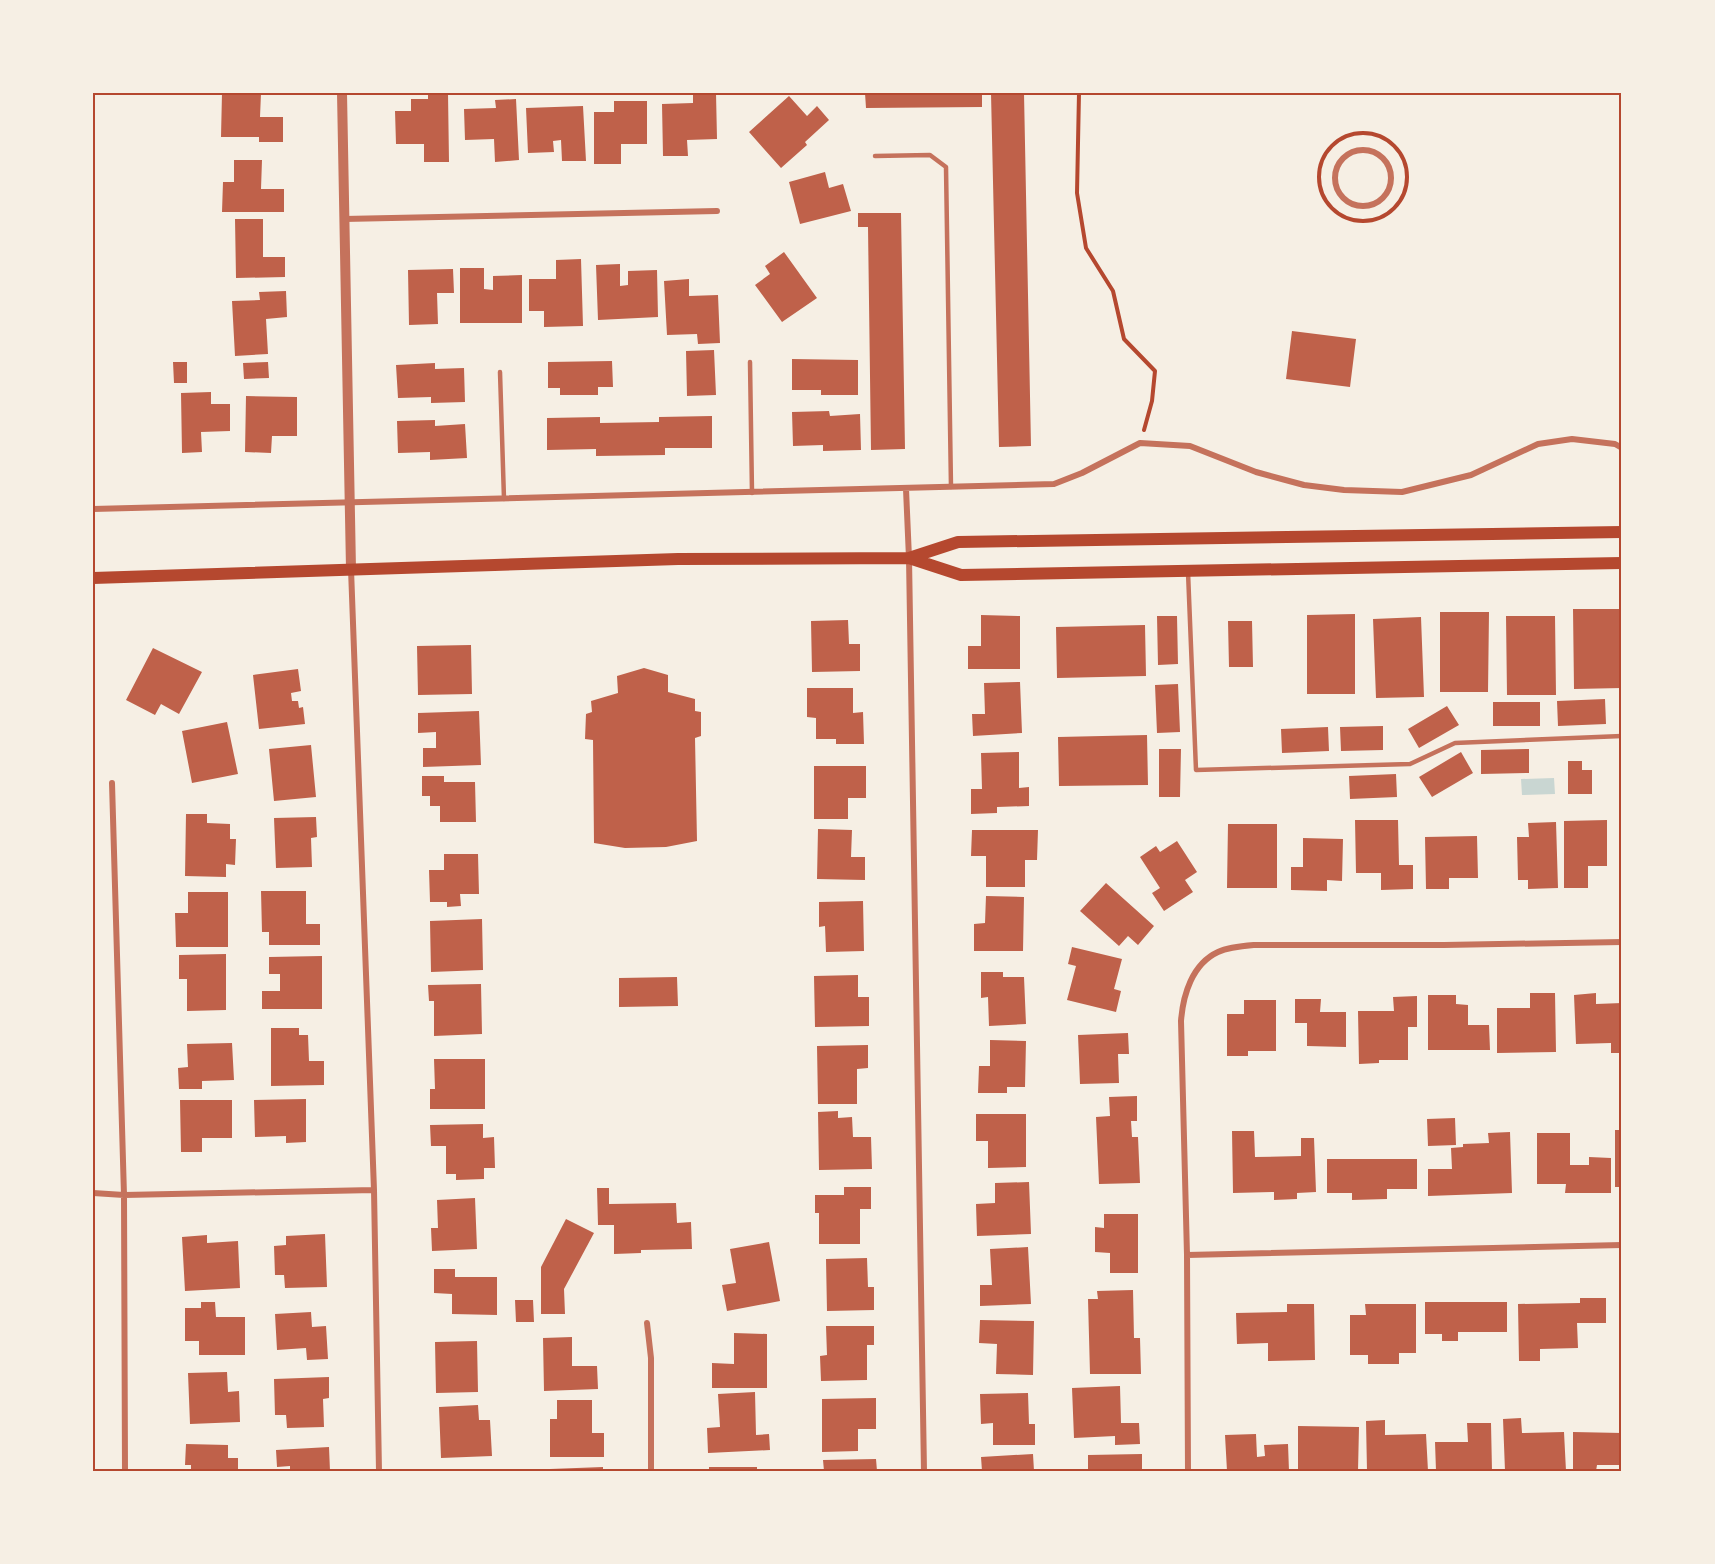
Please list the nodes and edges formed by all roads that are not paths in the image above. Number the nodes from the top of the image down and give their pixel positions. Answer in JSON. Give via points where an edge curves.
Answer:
{"nodes":[{"id":1,"x":342,"y":93,"type":"edge"},
{"id":2,"x":875,"y":156,"type":"dead end"},
{"id":3,"x":1335,"y":174,"type":"joint"},
{"id":4,"x":717,"y":211,"type":"dead end"},
{"id":5,"x":343,"y":219,"type":"junction"},
{"id":6,"x":750,"y":362,"type":"dead end"},
{"id":7,"x":500,"y":372,"type":"dead end"},
{"id":8,"x":1622,"y":448,"type":"edge"},
{"id":9,"x":951,"y":487,"type":"junction"},
{"id":10,"x":906,"y":489,"type":"junction"},
{"id":11,"x":752,"y":493,"type":"junction"},
{"id":12,"x":504,"y":499,"type":"junction"},
{"id":13,"x":350,"y":504,"type":"junction"},
{"id":14,"x":93,"y":509,"type":"edge"},
{"id":15,"x":1622,"y":532,"type":"edge"},
{"id":16,"x":909,"y":558,"type":"junction"},
{"id":17,"x":1622,"y":563,"type":"edge"},
{"id":18,"x":351,"y":569,"type":"junction"},
{"id":19,"x":1188,"y":572,"type":"junction"},
{"id":20,"x":93,"y":578,"type":"edge"},
{"id":21,"x":1622,"y":736,"type":"edge"},
{"id":22,"x":112,"y":783,"type":"dead end"},
{"id":23,"x":1622,"y":942,"type":"edge"},
{"id":24,"x":374,"y":1190,"type":"junction"},
{"id":25,"x":93,"y":1193,"type":"edge"},
{"id":26,"x":124,"y":1195,"type":"junction"},
{"id":27,"x":1622,"y":1245,"type":"edge"},
{"id":28,"x":1187,"y":1255,"type":"junction"},
{"id":29,"x":647,"y":1323,"type":"dead end"},
{"id":30,"x":125,"y":1471,"type":"edge"},
{"id":31,"x":379,"y":1471,"type":"edge"},
{"id":32,"x":651,"y":1471,"type":"edge"},
{"id":33,"x":924,"y":1471,"type":"edge"},
{"id":34,"x":1188,"y":1471,"type":"edge"}],
"edges":[{"from":1,"to":5,"type":"street"},
{"from":2,"to":9,"type":"lane","via":[[930,155],[946,166]]},
{"from":3,"to":3,"type":"street","via":[[1337,190],[1356,206],[1381,200],[1389,187],[1386,162],[1373,152],[1349,154]]},
{"from":4,"to":5,"type":"street"},
{"from":5,"to":13,"type":"street"},
{"from":6,"to":11,"type":"lane"},
{"from":7,"to":12,"type":"lane"},
{"from":8,"to":9,"type":"street","via":[[1572,439],[1538,444],[1471,475],[1402,492],[1304,485],[1256,472],[1190,446],[1140,443],[1054,484]]},
{"from":9,"to":10,"type":"street"},
{"from":10,"to":11,"type":"street"},
{"from":10,"to":16,"type":"street"},
{"from":11,"to":12,"type":"street"},
{"from":12,"to":13,"type":"street"},
{"from":13,"to":14,"type":"street"},
{"from":13,"to":18,"type":"street"},
{"from":15,"to":16,"type":"main road","via":[[958,542]]},
{"from":16,"to":18,"type":"main road","via":[[678,559]]},
{"from":16,"to":19,"type":"main road","via":[[961,574]]},
{"from":16,"to":33,"type":"street"},
{"from":17,"to":19,"type":"main road"},
{"from":18,"to":20,"type":"main road"},
{"from":18,"to":24,"type":"street"},
{"from":19,"to":21,"type":"lane","via":[[1197,770],[1410,764],[1455,743]]},
{"from":22,"to":26,"type":"street"},
{"from":23,"to":28,"type":"street","via":[[1255,945],[1216,952],[1197,969],[1188,986],[1181,1021]]},
{"from":24,"to":26,"type":"street"},
{"from":24,"to":31,"type":"street"},
{"from":25,"to":26,"type":"street"},
{"from":26,"to":30,"type":"street"},
{"from":27,"to":28,"type":"street"},
{"from":28,"to":34,"type":"street"},
{"from":29,"to":32,"type":"street","via":[[651,1358]]}]}
